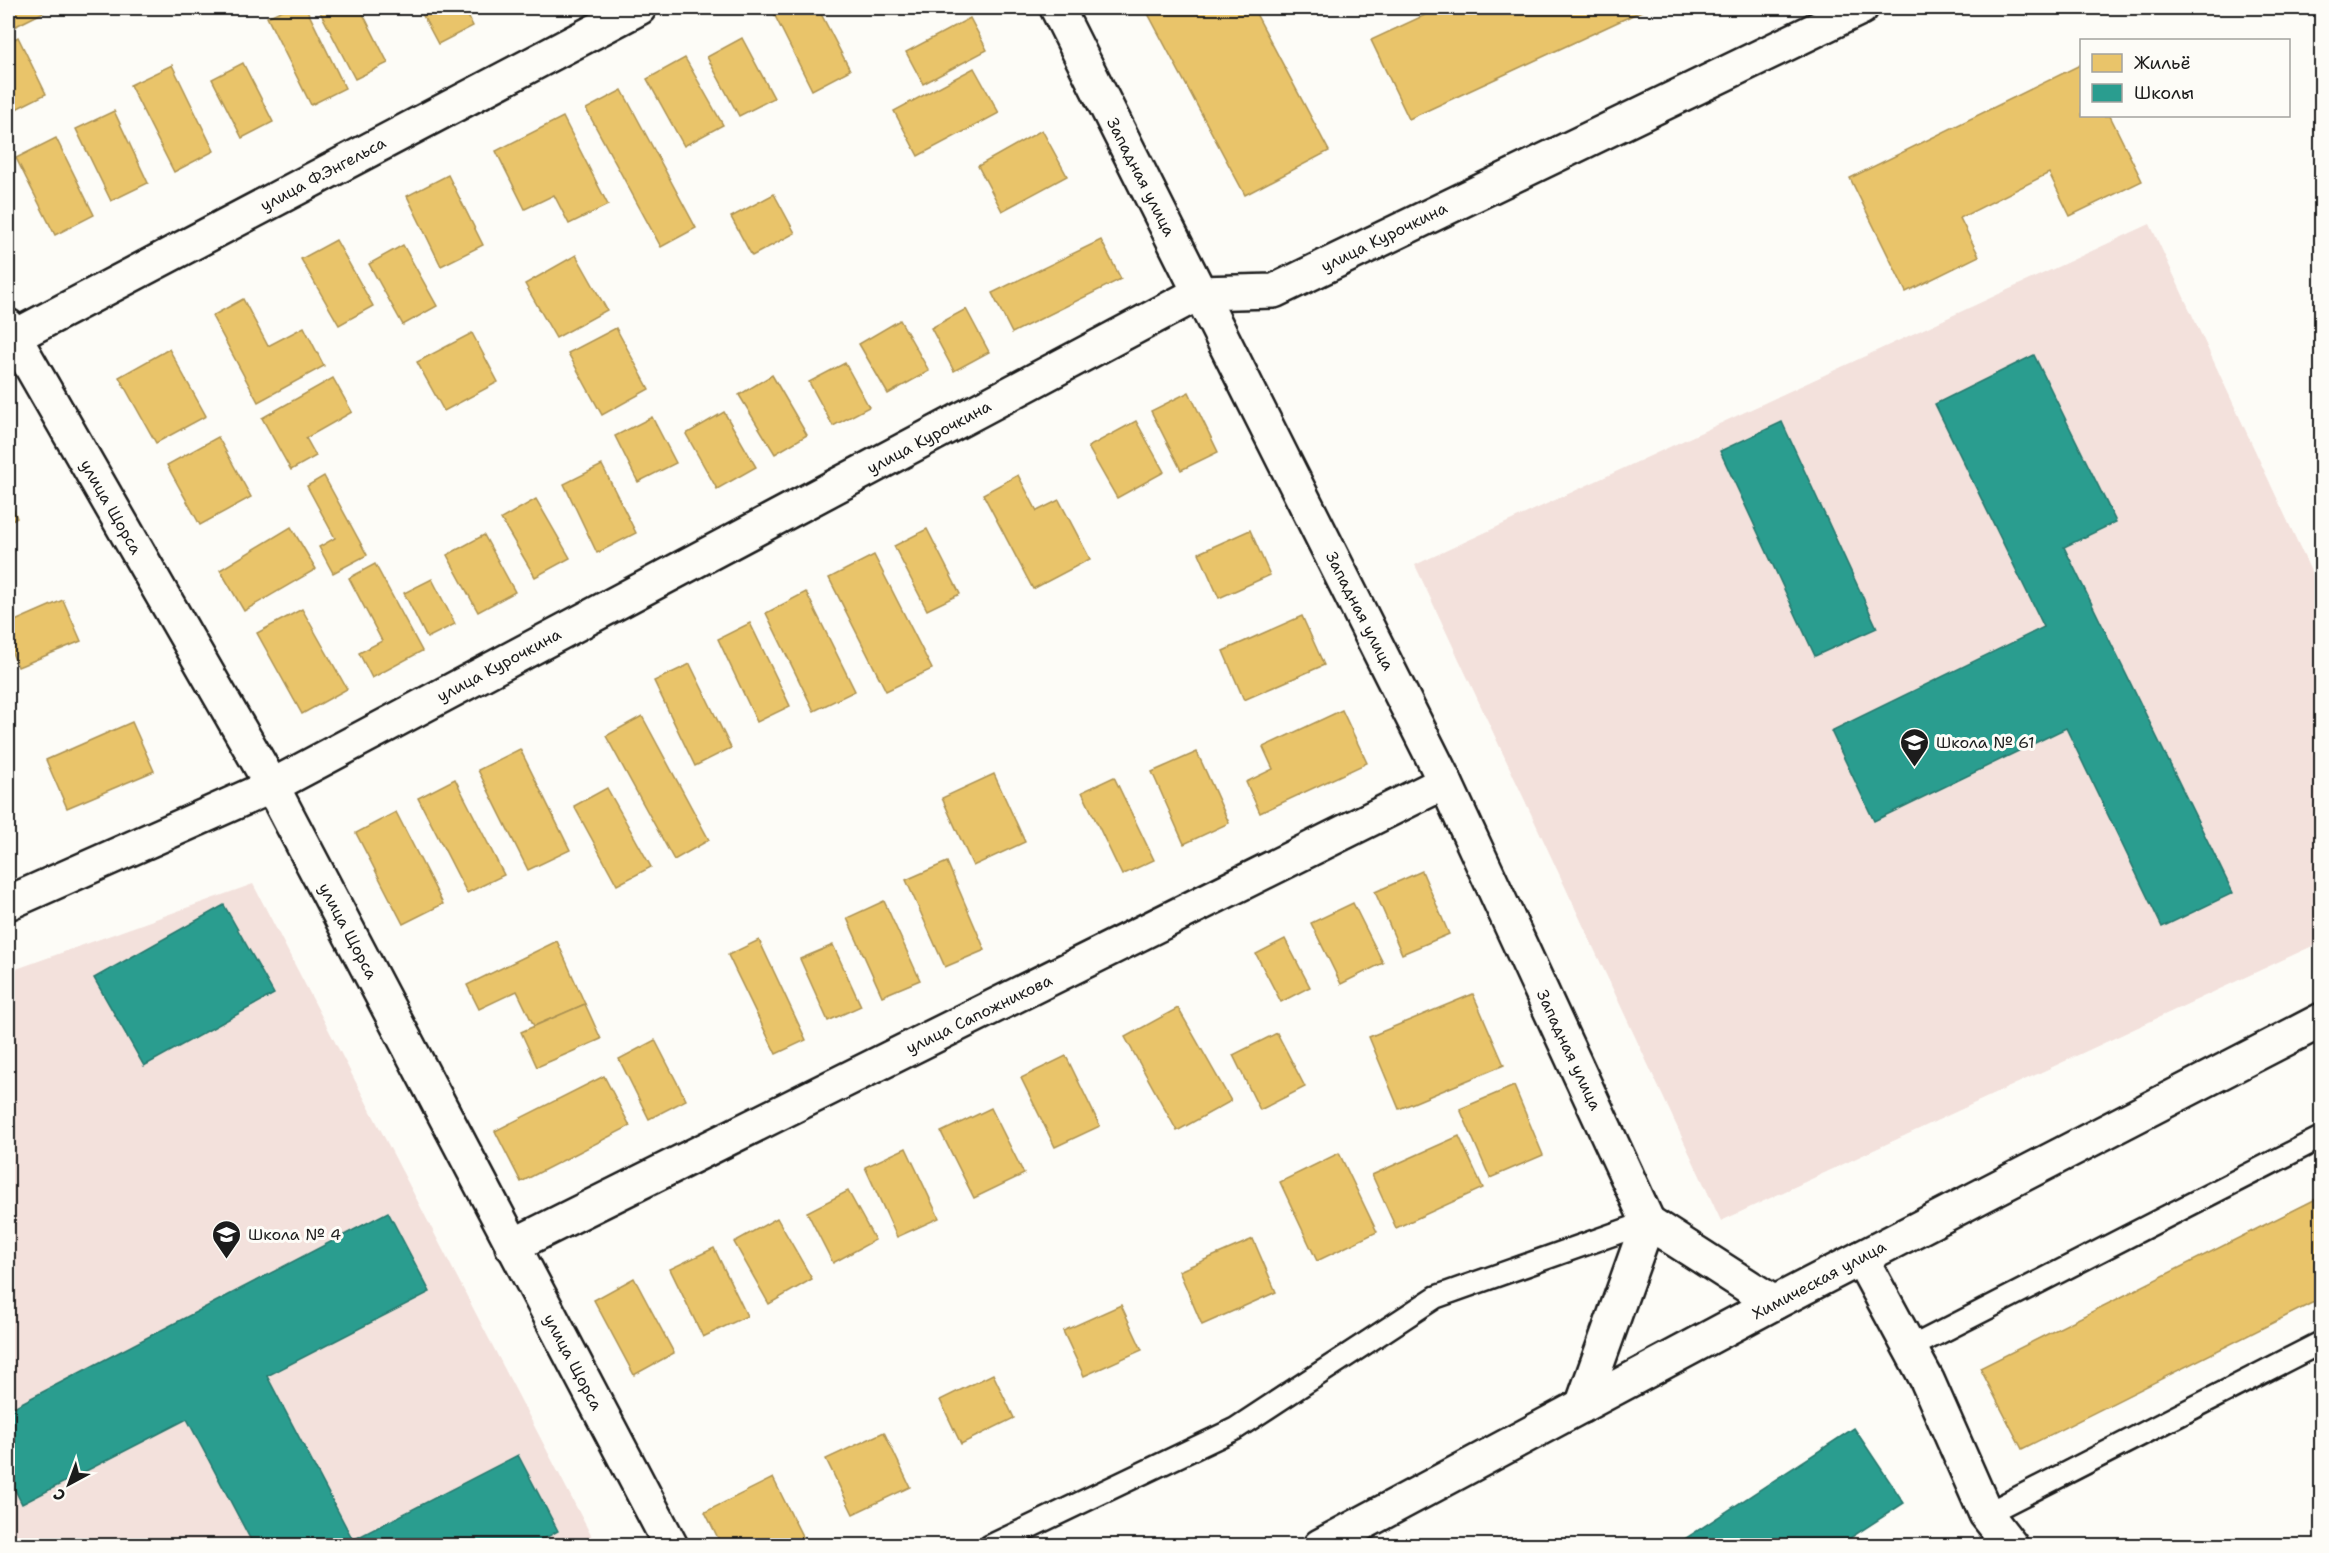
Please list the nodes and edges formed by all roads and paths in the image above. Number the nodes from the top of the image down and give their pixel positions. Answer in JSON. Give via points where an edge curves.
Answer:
{"nodes":[{"id":1,"x":639,"y":8,"type":"edge"},
{"id":2,"x":1057,"y":8,"type":"edge"},
{"id":3,"x":1861,"y":8,"type":"edge"},
{"id":4,"x":1199,"y":293,"type":"junction"},
{"id":5,"x":9,"y":334,"type":"edge"},
{"id":6,"x":1445,"y":782,"type":"junction"},
{"id":7,"x":272,"y":786,"type":"junction"},
{"id":8,"x":8,"y":903,"type":"edge"},
{"id":9,"x":2322,"y":1020,"type":"edge"},
{"id":10,"x":2322,"y":1137,"type":"edge"},
{"id":11,"x":1648,"y":1222,"type":"junction"},
{"id":12,"x":512,"y":1246,"type":"junction"},
{"id":13,"x":1861,"y":1258,"type":"junction"},
{"id":14,"x":1774,"y":1304,"type":"junction"},
{"id":15,"x":2322,"y":1342,"type":"edge"},
{"id":16,"x":1910,"y":1348,"type":"junction"},
{"id":17,"x":1582,"y":1406,"type":"junction"},
{"id":18,"x":1986,"y":1514,"type":"junction"},
{"id":19,"x":671,"y":1545,"type":"edge"},
{"id":20,"x":990,"y":1545,"type":"edge"},
{"id":21,"x":1320,"y":1545,"type":"edge"},
{"id":22,"x":2011,"y":1545,"type":"edge"}],
"edges":[{"from":1,"to":5,"type":"street","name":"улица Ф.Энгельса"},
{"from":2,"to":4,"type":"street","name":"Западная улица"},
{"from":3,"to":4,"type":"street","name":"улица Курочкина","via":[[1274,291]]},
{"from":4,"to":6,"type":"street","name":"Западная улица"},
{"from":4,"to":7,"type":"street","name":"улица Курочкина"},
{"from":5,"to":7,"type":"street","name":"улица Щорса"},
{"from":6,"to":11,"type":"street","name":"Западная улица"},
{"from":6,"to":12,"type":"street","name":"улица Сапожникова"},
{"from":7,"to":8,"type":"street","name":"улица Курочкина"},
{"from":7,"to":12,"type":"street","name":"улица Щорса"},
{"from":9,"to":13,"type":"street","name":"Химическая улица"},
{"from":10,"to":16,"type":"lane"},
{"from":11,"to":14,"type":"street"},
{"from":11,"to":17,"type":"street"},
{"from":11,"to":20,"type":"lane","via":[[1436,1297],[1235,1429]]},
{"from":12,"to":19,"type":"street","name":"улица Щорса"},
{"from":13,"to":14,"type":"street","name":"Химическая улица"},
{"from":13,"to":16,"type":"street"},
{"from":14,"to":17,"type":"street","name":"Химическая улица"},
{"from":15,"to":18,"type":"lane"},
{"from":16,"to":18,"type":"street"},
{"from":17,"to":21,"type":"street","name":"Химическая улица"},
{"from":18,"to":22,"type":"street"}]}
